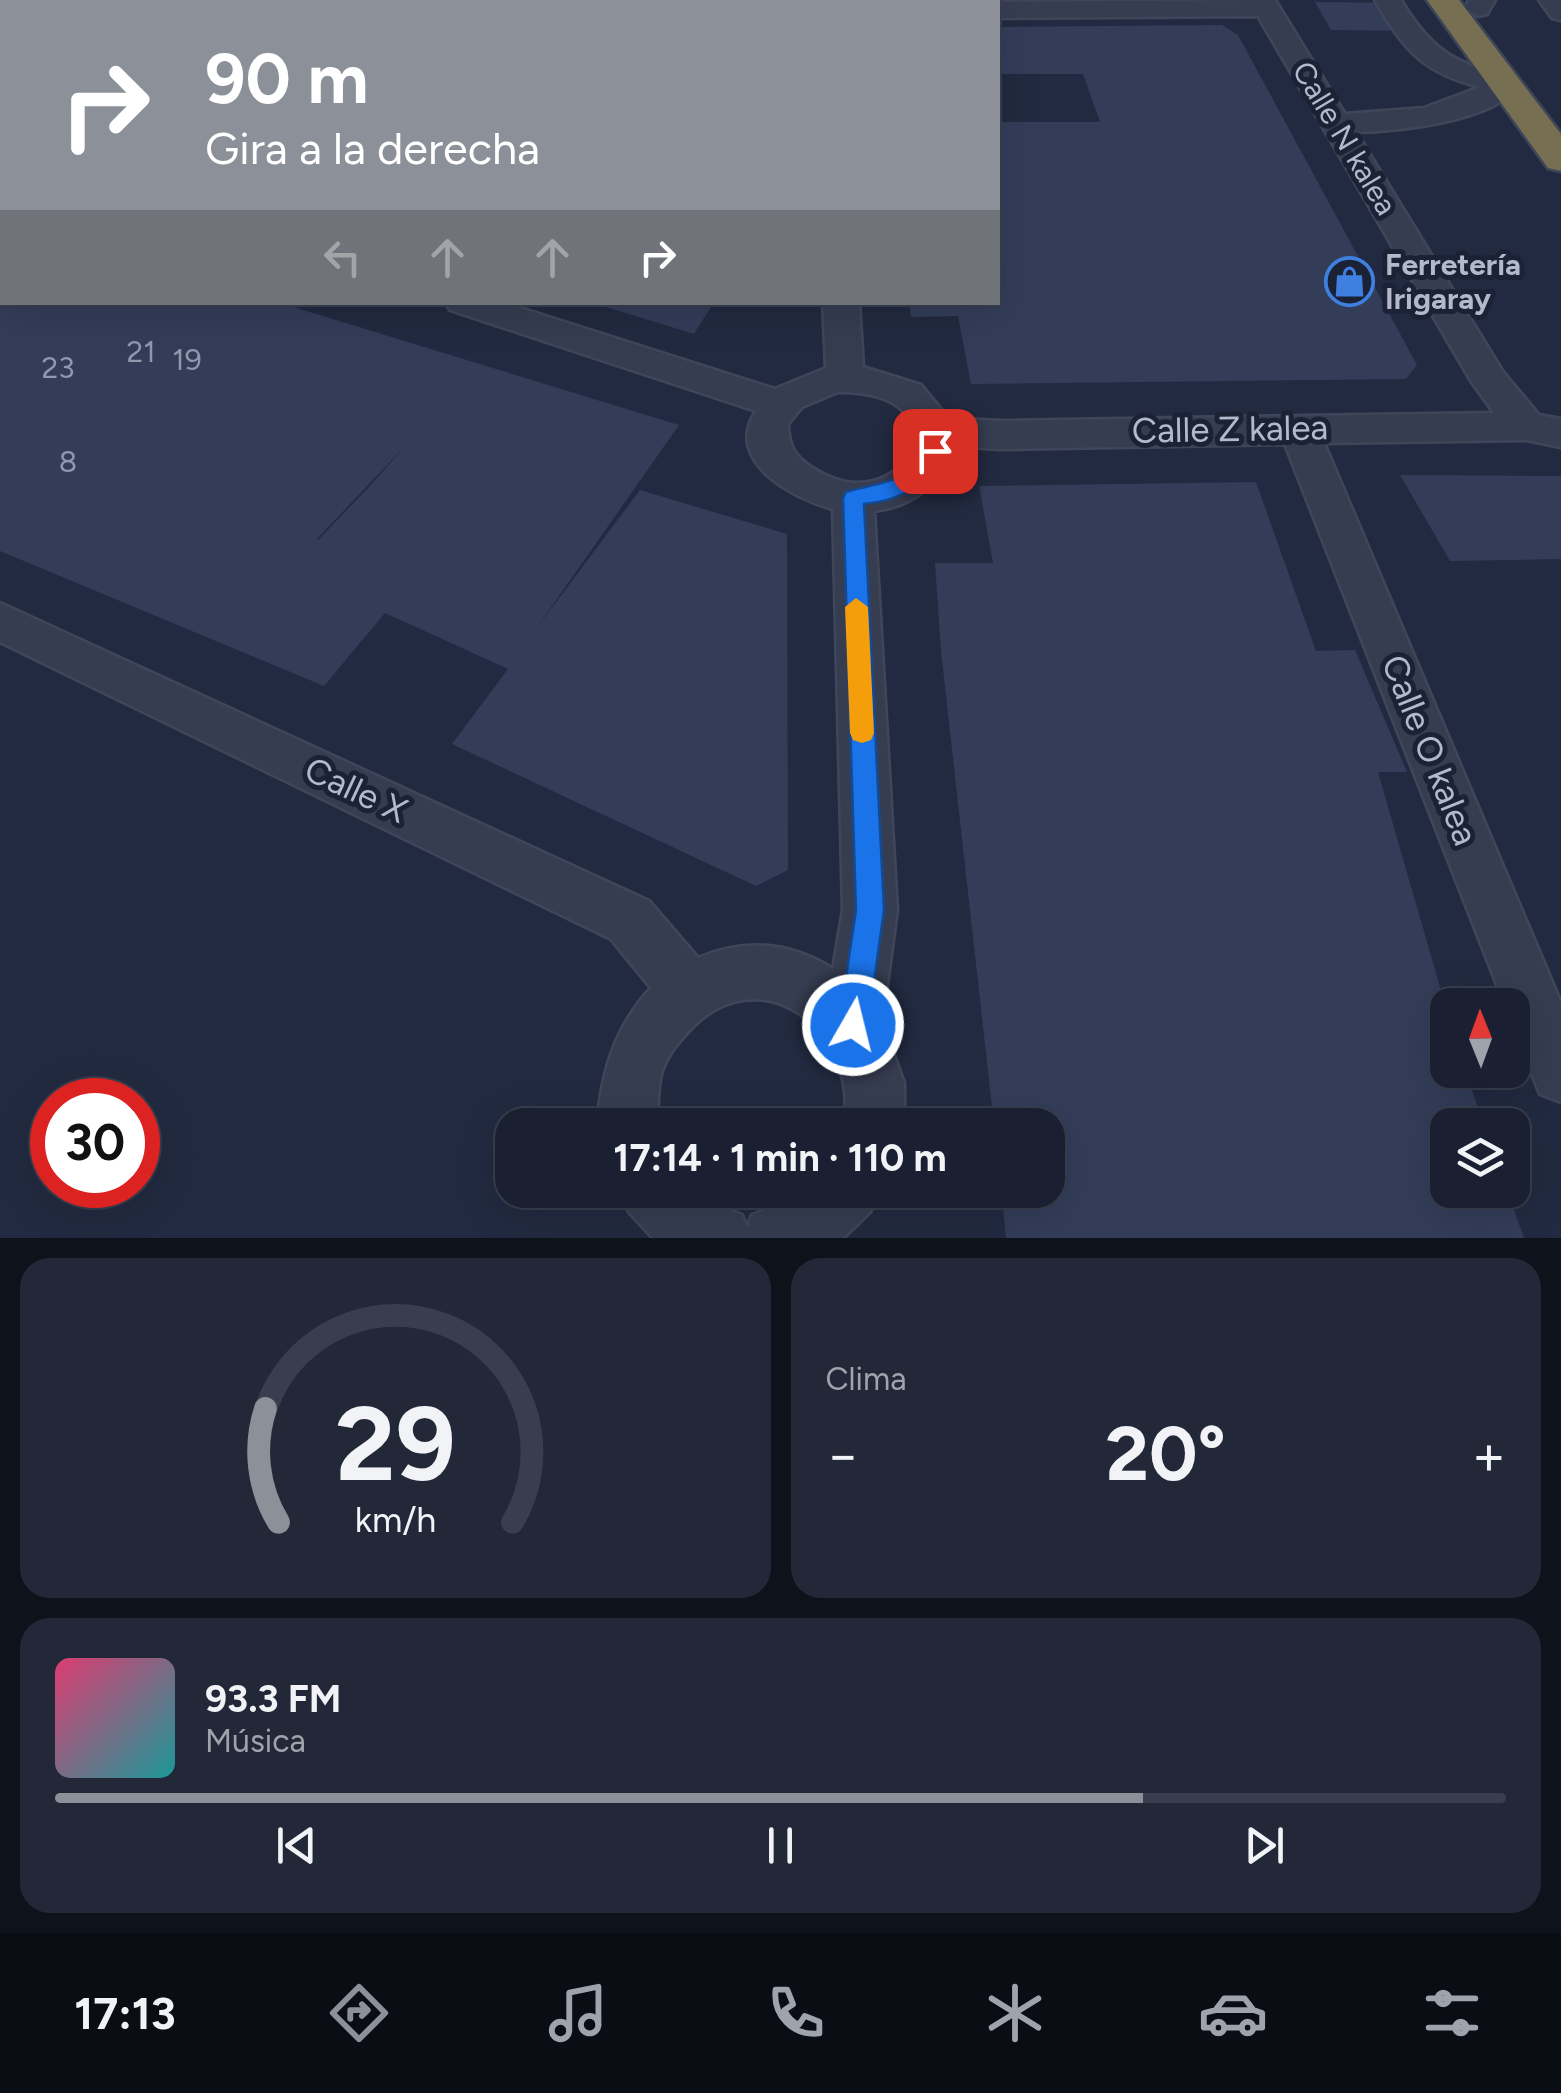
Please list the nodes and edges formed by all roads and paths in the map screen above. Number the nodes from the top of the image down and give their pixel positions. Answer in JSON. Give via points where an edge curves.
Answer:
{"nodes":[{"id":1,"x":1388,"y":0,"type":"edge"},
{"id":2,"x":1443,"y":0,"type":"edge"},
{"id":3,"x":1552,"y":0,"type":"edge"},
{"id":4,"x":1477,"y":3,"type":"edge"},
{"id":5,"x":1264,"y":4,"type":"edge"},
{"id":6,"x":1000,"y":10,"type":"edge"},
{"id":7,"x":1561,"y":12,"type":"edge"},
{"id":8,"x":1506,"y":86,"type":"junction"},
{"id":9,"x":1336,"y":124,"type":"junction"},
{"id":10,"x":1561,"y":124,"type":"edge"},
{"id":11,"x":1561,"y":160,"type":"edge"},
{"id":12,"x":471,"y":305,"type":"edge"},
{"id":13,"x":841,"y":305,"type":"edge"},
{"id":14,"x":845,"y":378,"type":"junction"},
{"id":15,"x":778,"y":404,"type":"junction"},
{"id":16,"x":1549,"y":426,"type":"edge"},
{"id":17,"x":1298,"y":427,"type":"junction"},
{"id":18,"x":935,"y":431,"type":"junction"},
{"id":19,"x":853,"y":498,"type":"junction"},
{"id":20,"x":0,"y":621,"type":"edge"},
{"id":21,"x":689,"y":990,"type":"junction"},
{"id":22,"x":853,"y":1025,"type":"junction"},
{"id":23,"x":1561,"y":1073,"type":"edge"},
{"id":24,"x":626,"y":1108,"type":"edge"},
{"id":25,"x":878,"y":1108,"type":"edge"},
{"id":26,"x":668,"y":1208,"type":"edge"},
{"id":27,"x":829,"y":1208,"type":"edge"},
{"id":28,"x":718,"y":1238,"type":"edge"},
{"id":29,"x":774,"y":1238,"type":"edge"}],
"edges":[{"from":1,"to":8,"type":"street","via":[[1415,47],[1469,77]]},
{"from":2,"to":8,"type":"highway"},
{"from":3,"to":7,"type":"street"},
{"from":4,"to":10,"type":"highway"},
{"from":5,"to":6,"type":"street"},
{"from":5,"to":9,"type":"street","name":"Calle N kalea"},
{"from":8,"to":9,"type":"street","via":[[1460,110],[1409,121]]},
{"from":8,"to":11,"type":"highway"},
{"from":9,"to":16,"type":"street","name":"Calle N kalea","via":[[1490,381]]},
{"from":12,"to":15,"type":"street"},
{"from":13,"to":14,"type":"street"},
{"from":14,"to":15,"type":"street","via":[[802,387]]},
{"from":14,"to":18,"type":"street","via":[[899,389],[923,407]]},
{"from":15,"to":19,"type":"street","via":[[767,427],[769,452],[786,476],[816,492]]},
{"from":16,"to":17,"type":"street","name":"Calle Z kalea"},
{"from":17,"to":18,"type":"street","name":"Calle Z kalea"},
{"from":17,"to":23,"type":"street","name":"Calle O kalea"},
{"from":18,"to":19,"type":"street","via":[[935,451],[906,485]]},
{"from":19,"to":22,"type":"street","via":[[870,910]]},
{"from":20,"to":21,"type":"street","name":"Calle X","via":[[630,920]]},
{"from":21,"to":22,"type":"street","via":[[717,977],[777,974],[806,984]]},
{"from":21,"to":24,"type":"street","via":[[658,1018],[635,1054]]},
{"from":22,"to":25,"type":"street","via":[[872,1065]]},
{"from":26,"to":28,"type":"street"},
{"from":27,"to":29,"type":"street","via":[[810,1226]]}]}
